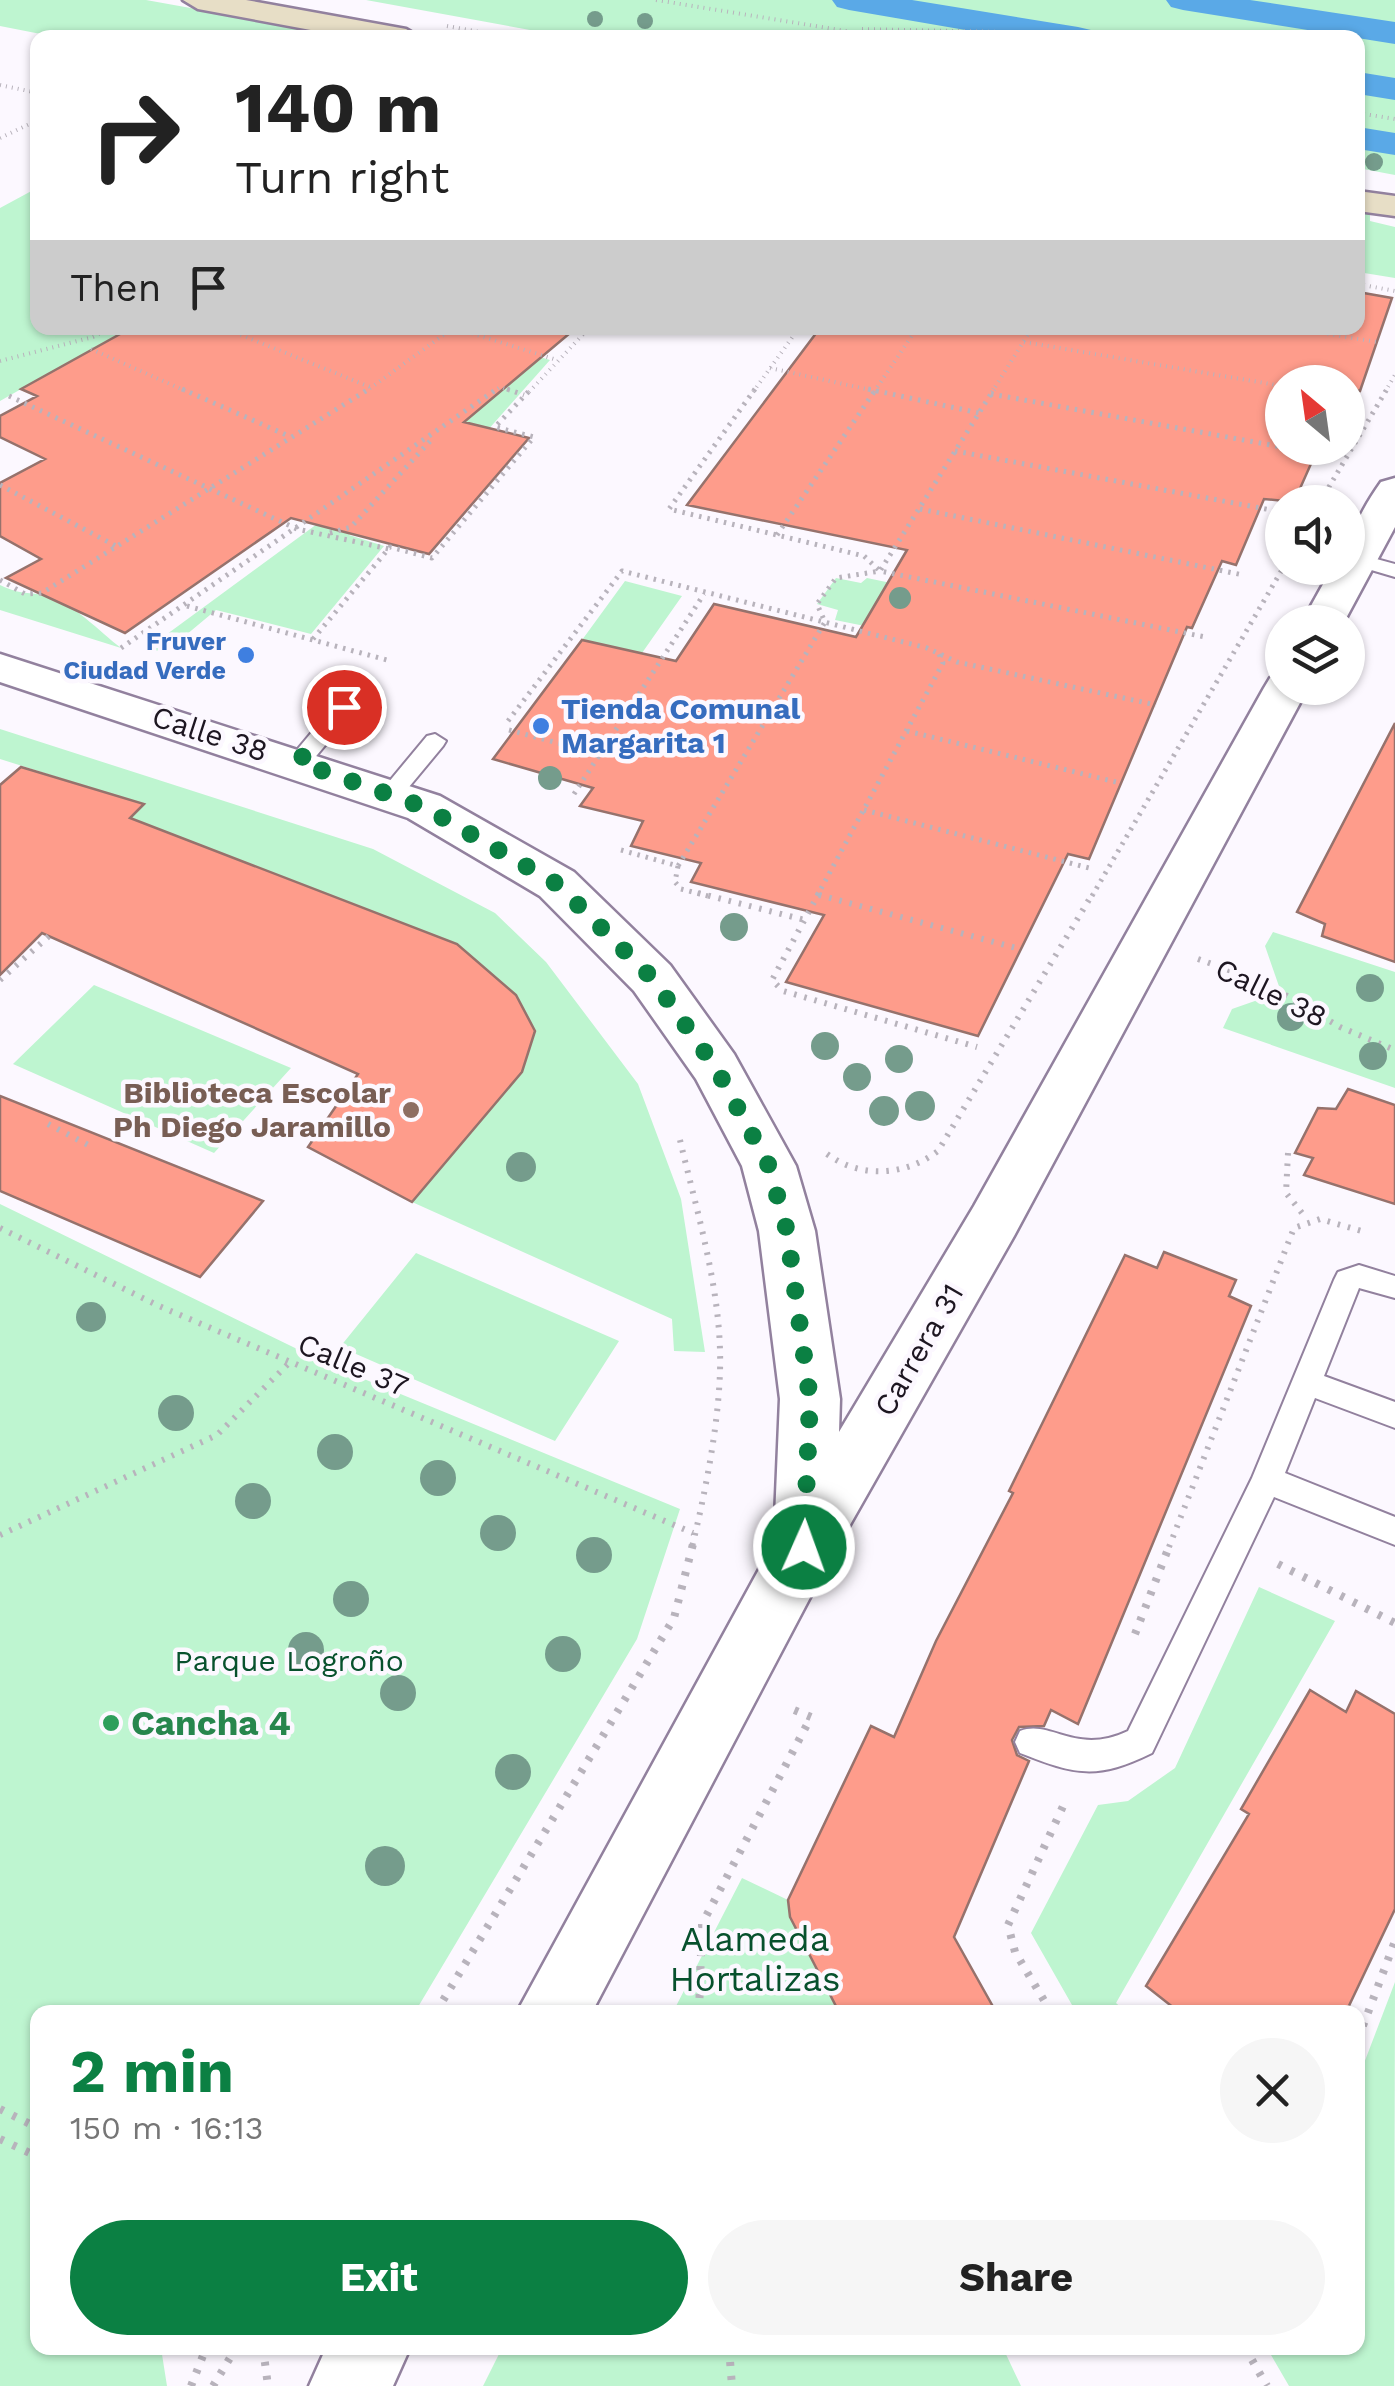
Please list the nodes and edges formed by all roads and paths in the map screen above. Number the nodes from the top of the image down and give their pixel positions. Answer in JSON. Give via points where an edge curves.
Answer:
{"nodes":[{"id":1,"x":198,"y":0,"type":"edge"},
{"id":2,"x":656,"y":0,"type":"edge"},
{"id":3,"x":836,"y":29,"type":"junction"},
{"id":4,"x":362,"y":30,"type":"edge"},
{"id":5,"x":842,"y":30,"type":"edge"},
{"id":6,"x":890,"y":30,"type":"edge"},
{"id":7,"x":0,"y":85,"type":"edge"},
{"id":8,"x":30,"y":91,"type":"edge"},
{"id":9,"x":1365,"y":113,"type":"edge"},
{"id":10,"x":1395,"y":118,"type":"edge"},
{"id":11,"x":30,"y":124,"type":"edge"},
{"id":12,"x":0,"y":138,"type":"edge"},
{"id":13,"x":1365,"y":201,"type":"edge"},
{"id":14,"x":1395,"y":206,"type":"edge"},
{"id":15,"x":1365,"y":285,"type":"edge"},
{"id":16,"x":1395,"y":291,"type":"edge"},
{"id":17,"x":97,"y":335,"type":"edge"},
{"id":18,"x":241,"y":335,"type":"edge"},
{"id":19,"x":444,"y":335,"type":"edge"},
{"id":20,"x":477,"y":335,"type":"edge"},
{"id":21,"x":582,"y":335,"type":"edge"},
{"id":22,"x":793,"y":335,"type":"edge"},
{"id":23,"x":913,"y":335,"type":"edge"},
{"id":24,"x":1028,"y":335,"type":"edge"},
{"id":25,"x":1334,"y":335,"type":"edge"},
{"id":26,"x":1024,"y":342,"type":"junction"},
{"id":27,"x":1377,"y":342,"type":"dead end"},
{"id":28,"x":91,"y":349,"type":"dead end"},
{"id":29,"x":557,"y":360,"type":"junction"},
{"id":30,"x":0,"y":361,"type":"edge"},
{"id":31,"x":770,"y":368,"type":"junction"},
{"id":32,"x":1395,"y":375,"type":"edge"},
{"id":33,"x":1265,"y":383,"type":"edge"},
{"id":34,"x":371,"y":388,"type":"junction"},
{"id":35,"x":875,"y":390,"type":"junction"},
{"id":36,"x":992,"y":394,"type":"junction"},
{"id":37,"x":524,"y":395,"type":"junction"},
{"id":38,"x":9,"y":396,"type":"dead end"},
{"id":39,"x":979,"y":413,"type":"junction"},
{"id":40,"x":444,"y":426,"type":"junction"},
{"id":41,"x":292,"y":438,"type":"junction"},
{"id":42,"x":1265,"y":443,"type":"edge"},
{"id":43,"x":955,"y":451,"type":"junction"},
{"id":44,"x":0,"y":485,"type":"edge"},
{"id":45,"x":1330,"y":485,"type":"edge"},
{"id":46,"x":210,"y":489,"type":"junction"},
{"id":47,"x":1395,"y":490,"type":"edge"},
{"id":48,"x":920,"y":509,"type":"junction"},
{"id":49,"x":1265,"y":509,"type":"edge"},
{"id":50,"x":297,"y":529,"type":"junction"},
{"id":51,"x":324,"y":534,"type":"junction"},
{"id":52,"x":777,"y":535,"type":"junction"},
{"id":53,"x":116,"y":546,"type":"junction"},
{"id":54,"x":388,"y":549,"type":"junction"},
{"id":55,"x":1376,"y":566,"type":"edge"},
{"id":56,"x":880,"y":571,"type":"junction"},
{"id":57,"x":1243,"y":575,"type":"dead end"},
{"id":58,"x":0,"y":580,"type":"edge"},
{"id":59,"x":1272,"y":585,"type":"edge"},
{"id":60,"x":704,"y":594,"type":"junction"},
{"id":61,"x":1339,"y":605,"type":"edge"},
{"id":62,"x":186,"y":606,"type":"junction"},
{"id":63,"x":825,"y":622,"type":"junction"},
{"id":64,"x":1204,"y":636,"type":"dead end"},
{"id":65,"x":312,"y":639,"type":"junction"},
{"id":66,"x":121,"y":648,"type":"dead end"},
{"id":67,"x":939,"y":654,"type":"junction"},
{"id":68,"x":387,"y":660,"type":"dead end"},
{"id":69,"x":0,"y":667,"type":"edge"},
{"id":70,"x":1156,"y":705,"type":"dead end"},
{"id":71,"x":1276,"y":705,"type":"edge"},
{"id":72,"x":344,"y":707,"type":"dead end"},
{"id":73,"x":508,"y":721,"type":"dead end"},
{"id":74,"x":509,"y":730,"type":"dead end"},
{"id":75,"x":907,"y":732,"type":"junction"},
{"id":76,"x":435,"y":741,"type":"dead end"},
{"id":77,"x":600,"y":754,"type":"junction"},
{"id":78,"x":298,"y":762,"type":"junction"},
{"id":79,"x":1116,"y":782,"type":"dead end"},
{"id":80,"x":391,"y":794,"type":"junction"},
{"id":81,"x":574,"y":794,"type":"dead end"},
{"id":82,"x":864,"y":810,"type":"junction"},
{"id":83,"x":621,"y":850,"type":"dead end"},
{"id":84,"x":678,"y":866,"type":"junction"},
{"id":85,"x":1089,"y":868,"type":"dead end"},
{"id":86,"x":818,"y":895,"type":"junction"},
{"id":87,"x":806,"y":920,"type":"junction"},
{"id":88,"x":49,"y":936,"type":"dead end"},
{"id":89,"x":1144,"y":941,"type":"junction"},
{"id":90,"x":1020,"y":949,"type":"dead end"},
{"id":91,"x":0,"y":980,"type":"edge"},
{"id":92,"x":977,"y":1047,"type":"dead end"},
{"id":93,"x":1395,"y":1050,"type":"edge"},
{"id":94,"x":48,"y":1124,"type":"dead end"},
{"id":95,"x":680,"y":1140,"type":"dead end"},
{"id":96,"x":820,"y":1144,"type":"dead end"},
{"id":97,"x":94,"y":1148,"type":"dead end"},
{"id":98,"x":1288,"y":1152,"type":"dead end"},
{"id":99,"x":1306,"y":1218,"type":"dead end"},
{"id":100,"x":0,"y":1228,"type":"edge"},
{"id":101,"x":1395,"y":1287,"type":"edge"},
{"id":102,"x":290,"y":1362,"type":"junction"},
{"id":103,"x":1307,"y":1382,"type":"junction"},
{"id":104,"x":1395,"y":1415,"type":"edge"},
{"id":105,"x":1267,"y":1480,"type":"junction"},
{"id":106,"x":1395,"y":1531,"type":"edge"},
{"id":107,"x":693,"y":1533,"type":"junction"},
{"id":108,"x":0,"y":1535,"type":"edge"},
{"id":109,"x":804,"y":1547,"type":"junction"},
{"id":110,"x":732,"y":1685,"type":"junction"},
{"id":111,"x":1032,"y":1742,"type":"dead end"},
{"id":112,"x":1395,"y":1941,"type":"edge"},
{"id":113,"x":440,"y":2005,"type":"edge"},
{"id":114,"x":557,"y":2005,"type":"edge"},
{"id":115,"x":699,"y":2005,"type":"edge"},
{"id":116,"x":1365,"y":2020,"type":"edge"},
{"id":117,"x":0,"y":2109,"type":"edge"},
{"id":118,"x":30,"y":2124,"type":"edge"},
{"id":119,"x":0,"y":2139,"type":"edge"},
{"id":120,"x":30,"y":2153,"type":"edge"},
{"id":121,"x":203,"y":2355,"type":"edge"},
{"id":122,"x":232,"y":2355,"type":"edge"},
{"id":123,"x":264,"y":2355,"type":"edge"},
{"id":124,"x":366,"y":2355,"type":"edge"},
{"id":125,"x":730,"y":2355,"type":"edge"},
{"id":126,"x":1249,"y":2355,"type":"edge"},
{"id":127,"x":191,"y":2386,"type":"edge"},
{"id":128,"x":213,"y":2386,"type":"edge"},
{"id":129,"x":268,"y":2386,"type":"edge"},
{"id":130,"x":349,"y":2386,"type":"edge"},
{"id":131,"x":732,"y":2386,"type":"edge"},
{"id":132,"x":1267,"y":2386,"type":"edge"}],
"edges":[{"from":1,"to":4,"type":"main road"},
{"from":2,"to":3,"type":"path"},
{"from":3,"to":5,"type":"path"},
{"from":3,"to":6,"type":"path"},
{"from":7,"to":8,"type":"path"},
{"from":9,"to":10,"type":"path"},
{"from":11,"to":12,"type":"path"},
{"from":13,"to":14,"type":"main road"},
{"from":15,"to":16,"type":"path"},
{"from":17,"to":30,"type":"path"},
{"from":18,"to":34,"type":"path"},
{"from":19,"to":34,"type":"path"},
{"from":20,"to":29,"type":"path"},
{"from":21,"to":29,"type":"path"},
{"from":22,"to":31,"type":"path"},
{"from":23,"to":35,"type":"path"},
{"from":24,"to":26,"type":"path"},
{"from":25,"to":27,"type":"path"},
{"from":26,"to":33,"type":"path"},
{"from":26,"to":36,"type":"path"},
{"from":28,"to":41,"type":"path"},
{"from":29,"to":37,"type":"path"},
{"from":31,"to":35,"type":"path"},
{"from":31,"to":52,"type":"path","via":[[669,509]]},
{"from":32,"to":45,"type":"path"},
{"from":34,"to":41,"type":"path"},
{"from":35,"to":39,"type":"path"},
{"from":35,"to":52,"type":"path"},
{"from":36,"to":39,"type":"path"},
{"from":36,"to":42,"type":"path"},
{"from":37,"to":40,"type":"path","via":[[500,387]]},
{"from":37,"to":54,"type":"path","via":[[495,427],[534,437],[432,558]]},
{"from":38,"to":46,"type":"path"},
{"from":39,"to":43,"type":"path"},
{"from":40,"to":50,"type":"path"},
{"from":40,"to":51,"type":"path","via":[[350,527]]},
{"from":41,"to":46,"type":"path"},
{"from":43,"to":48,"type":"path"},
{"from":43,"to":49,"type":"path"},
{"from":44,"to":53,"type":"path"},
{"from":46,"to":50,"type":"path"},
{"from":46,"to":53,"type":"path"},
{"from":47,"to":55,"type":"street"},
{"from":48,"to":56,"type":"path"},
{"from":48,"to":57,"type":"path"},
{"from":50,"to":51,"type":"path"},
{"from":50,"to":62,"type":"path"},
{"from":51,"to":54,"type":"path"},
{"from":52,"to":56,"type":"path","via":[[864,556]]},
{"from":53,"to":58,"type":"path","via":[[42,593],[25,594]]},
{"from":54,"to":65,"type":"path"},
{"from":55,"to":61,"type":"street"},
{"from":56,"to":63,"type":"path","via":[[836,578],[817,604]]},
{"from":56,"to":64,"type":"path"},
{"from":59,"to":96,"type":"path","via":[[934,1156],[894,1171],[862,1171],[830,1159]]},
{"from":60,"to":63,"type":"path"},
{"from":60,"to":73,"type":"path","via":[[622,572]]},
{"from":60,"to":77,"type":"path"},
{"from":62,"to":65,"type":"path"},
{"from":62,"to":66,"type":"path"},
{"from":63,"to":67,"type":"path"},
{"from":63,"to":84,"type":"path"},
{"from":65,"to":68,"type":"path"},
{"from":67,"to":70,"type":"path"},
{"from":67,"to":75,"type":"path","via":[[942,663]]},
{"from":69,"to":78,"type":"street","name":"Calle 38"},
{"from":71,"to":89,"type":"street","name":"Carrera 31"},
{"from":72,"to":78,"type":"lane"},
{"from":74,"to":77,"type":"path"},
{"from":75,"to":79,"type":"path"},
{"from":75,"to":82,"type":"path"},
{"from":76,"to":80,"type":"lane"},
{"from":77,"to":81,"type":"path"},
{"from":78,"to":80,"type":"street","name":"Calle 38"},
{"from":80,"to":109,"type":"street","name":"Calle 38","via":[[557,884],[652,978],[750,1126],[787,1231],[810,1399]]},
{"from":82,"to":85,"type":"path"},
{"from":82,"to":86,"type":"path"},
{"from":83,"to":84,"type":"path"},
{"from":84,"to":87,"type":"path","via":[[681,890]]},
{"from":86,"to":87,"type":"path"},
{"from":86,"to":90,"type":"path"},
{"from":87,"to":92,"type":"path","via":[[772,980],[775,986]]},
{"from":88,"to":91,"type":"path"},
{"from":89,"to":93,"type":"path","name":"Calle 38","via":[[1264,983]]},
{"from":89,"to":109,"type":"street","name":"Carrera 31","via":[[994,1221]]},
{"from":94,"to":97,"type":"path"},
{"from":95,"to":107,"type":"path","via":[[720,1351],[704,1494]]},
{"from":98,"to":99,"type":"path","via":[[1286,1194]]},
{"from":100,"to":102,"type":"path","name":"Calle 37"},
{"from":101,"to":103,"type":"lane","via":[[1359,1276],[1348,1280]]},
{"from":102,"to":107,"type":"path","name":"Calle 37"},
{"from":102,"to":108,"type":"path","via":[[217,1435]]},
{"from":103,"to":104,"type":"lane"},
{"from":103,"to":105,"type":"lane"},
{"from":105,"to":106,"type":"lane"},
{"from":105,"to":111,"type":"lane","via":[[1140,1742],[1084,1762]]},
{"from":107,"to":113,"type":"path","via":[[674,1618]]},
{"from":109,"to":110,"type":"street","name":"Carrera 31"},
{"from":110,"to":114,"type":"street","name":"Carrera 31"},
{"from":110,"to":115,"type":"path","via":[[811,1717],[702,1924]]},
{"from":112,"to":116,"type":"path"},
{"from":117,"to":118,"type":"path"},
{"from":119,"to":120,"type":"path"},
{"from":121,"to":127,"type":"path"},
{"from":122,"to":128,"type":"path"},
{"from":123,"to":129,"type":"path"},
{"from":124,"to":130,"type":"street"},
{"from":125,"to":131,"type":"path"},
{"from":126,"to":132,"type":"path"}]}
